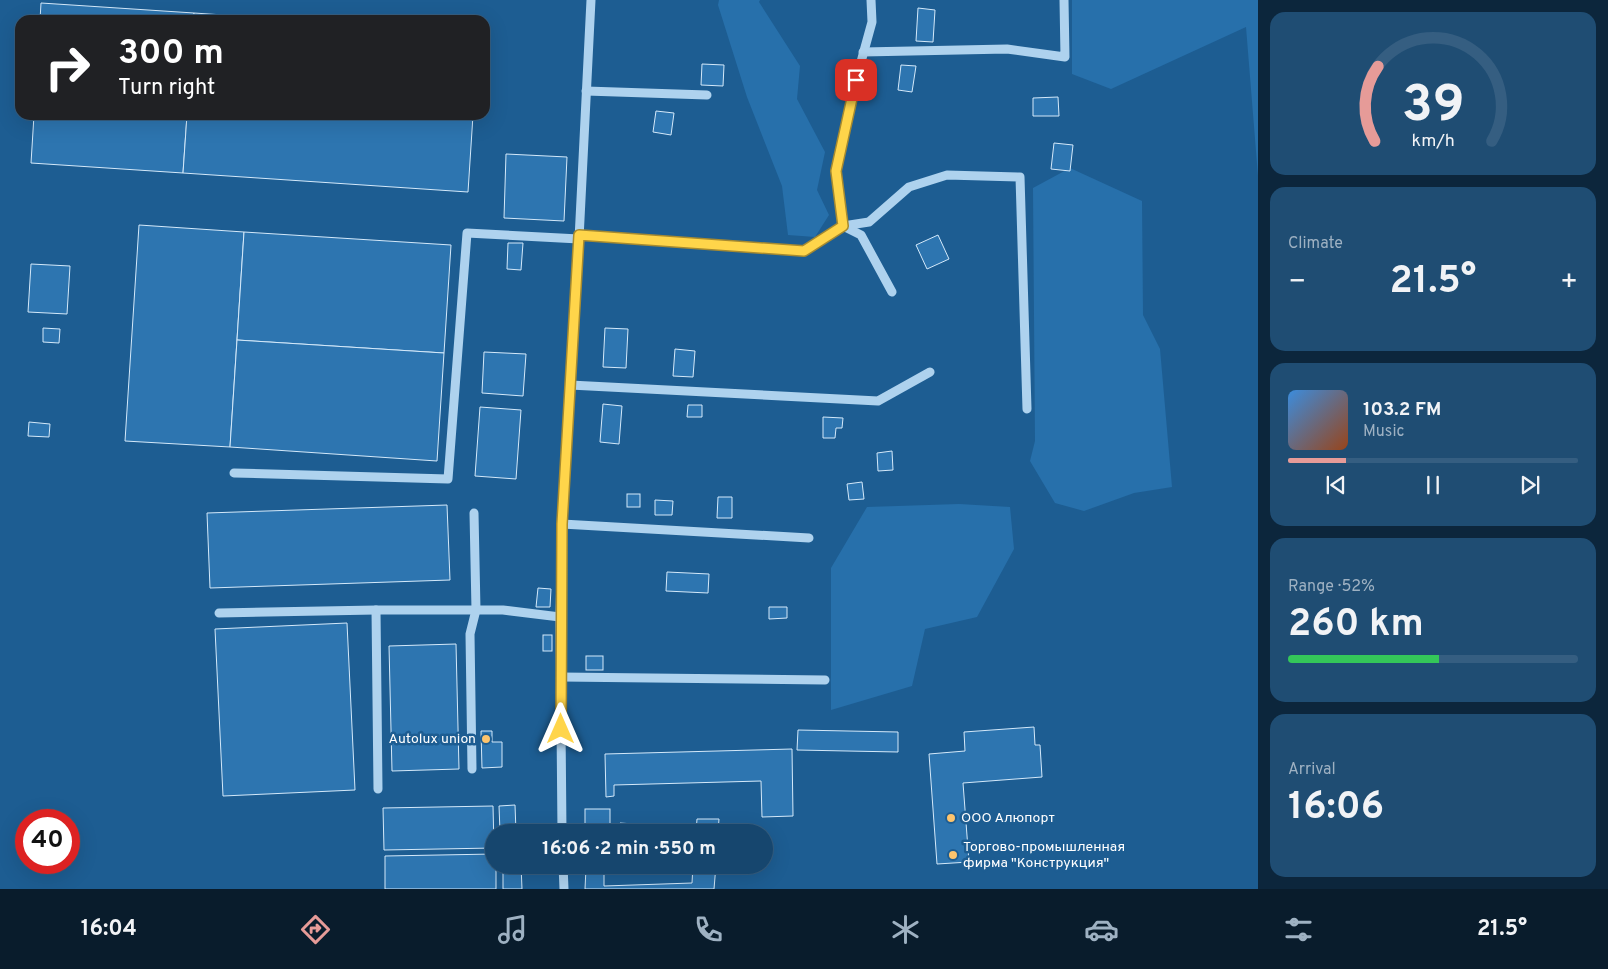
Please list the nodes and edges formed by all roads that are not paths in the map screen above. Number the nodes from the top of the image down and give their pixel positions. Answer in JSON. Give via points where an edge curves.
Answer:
{"nodes":[{"id":1,"x":591,"y":0,"type":"edge"},
{"id":2,"x":871,"y":0,"type":"edge"},
{"id":3,"x":1064,"y":0,"type":"edge"},
{"id":4,"x":863,"y":52,"type":"junction"},
{"id":5,"x":586,"y":91,"type":"junction"},
{"id":6,"x":707,"y":94,"type":"dead end"},
{"id":7,"x":843,"y":226,"type":"junction"},
{"id":8,"x":579,"y":237,"type":"junction"},
{"id":9,"x":892,"y":292,"type":"dead end"},
{"id":10,"x":930,"y":372,"type":"dead end"},
{"id":11,"x":570,"y":385,"type":"junction"},
{"id":12,"x":1027,"y":409,"type":"dead end"},
{"id":13,"x":234,"y":473,"type":"dead end"},
{"id":14,"x":474,"y":513,"type":"dead end"},
{"id":15,"x":562,"y":524,"type":"junction"},
{"id":16,"x":809,"y":538,"type":"dead end"},
{"id":17,"x":376,"y":610,"type":"junction"},
{"id":18,"x":476,"y":610,"type":"junction"},
{"id":19,"x":219,"y":613,"type":"dead end"},
{"id":20,"x":560,"y":617,"type":"junction"},
{"id":21,"x":560,"y":677,"type":"junction"},
{"id":22,"x":825,"y":680,"type":"dead end"},
{"id":23,"x":472,"y":769,"type":"dead end"},
{"id":24,"x":378,"y":788,"type":"dead end"},
{"id":25,"x":562,"y":824,"type":"edge"},
{"id":26,"x":563,"y":874,"type":"edge"},
{"id":27,"x":564,"y":889,"type":"edge"}],
"edges":[{"from":1,"to":5,"type":"street"},
{"from":2,"to":4,"type":"street","via":[[872,22]]},
{"from":3,"to":4,"type":"street","via":[[1065,56],[1007,49]]},
{"from":4,"to":7,"type":"street","via":[[836,171]]},
{"from":5,"to":6,"type":"street"},
{"from":5,"to":8,"type":"street"},
{"from":7,"to":8,"type":"street","via":[[804,251]]},
{"from":7,"to":9,"type":"street","via":[[862,235]]},
{"from":7,"to":12,"type":"street","via":[[869,222],[909,188],[947,175],[1020,176]]},
{"from":8,"to":11,"type":"street"},
{"from":8,"to":13,"type":"street","via":[[467,233],[448,479]]},
{"from":10,"to":11,"type":"street","via":[[878,401]]},
{"from":11,"to":15,"type":"street"},
{"from":14,"to":18,"type":"street"},
{"from":15,"to":16,"type":"street"},
{"from":15,"to":20,"type":"street"},
{"from":17,"to":18,"type":"street"},
{"from":17,"to":19,"type":"street"},
{"from":17,"to":24,"type":"street"},
{"from":18,"to":20,"type":"street"},
{"from":18,"to":23,"type":"street","via":[[470,634]]},
{"from":20,"to":21,"type":"street"},
{"from":21,"to":22,"type":"street"},
{"from":21,"to":25,"type":"street"},
{"from":26,"to":27,"type":"street"}]}
